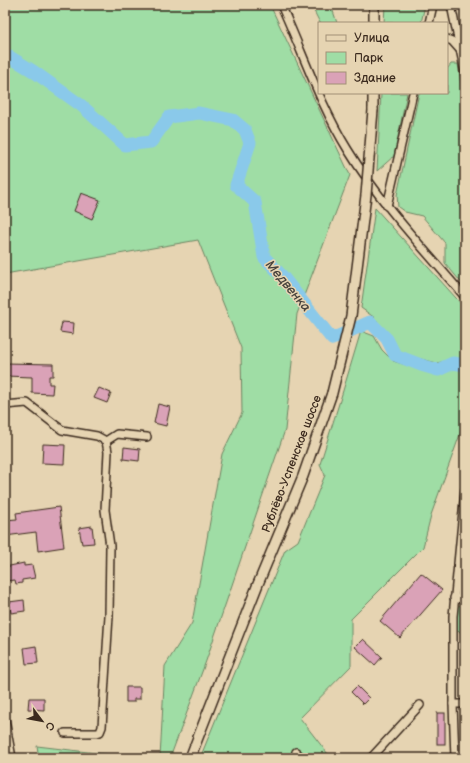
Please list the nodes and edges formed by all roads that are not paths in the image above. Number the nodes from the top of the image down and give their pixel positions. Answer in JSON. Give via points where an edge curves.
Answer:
{"nodes":[{"id":1,"x":280,"y":5,"type":"edge"},
{"id":2,"x":374,"y":5,"type":"edge"},
{"id":3,"x":433,"y":5,"type":"edge"},
{"id":4,"x":451,"y":5,"type":"edge"},
{"id":5,"x":374,"y":22,"type":"edge"},
{"id":6,"x":429,"y":22,"type":"edge"},
{"id":7,"x":448,"y":39,"type":"edge"},
{"id":8,"x":462,"y":54,"type":"junction"},
{"id":9,"x":465,"y":72,"type":"edge"},
{"id":10,"x":318,"y":91,"type":"edge"},
{"id":11,"x":319,"y":94,"type":"edge"},
{"id":12,"x":373,"y":94,"type":"edge"},
{"id":13,"x":413,"y":94,"type":"edge"},
{"id":14,"x":387,"y":206,"type":"junction"},
{"id":15,"x":465,"y":297,"type":"edge"},
{"id":16,"x":5,"y":405,"type":"edge"},
{"id":17,"x":147,"y":437,"type":"dead end"},
{"id":18,"x":106,"y":441,"type":"junction"},
{"id":19,"x":465,"y":490,"type":"edge"},
{"id":20,"x":465,"y":494,"type":"edge"},
{"id":21,"x":454,"y":598,"type":"junction"},
{"id":22,"x":465,"y":599,"type":"edge"},
{"id":23,"x":453,"y":704,"type":"junction"},
{"id":24,"x":465,"y":704,"type":"edge"},
{"id":25,"x":420,"y":705,"type":"dead end"},
{"id":26,"x":5,"y":720,"type":"edge"},
{"id":27,"x":6,"y":729,"type":"edge"},
{"id":28,"x":65,"y":733,"type":"dead end"},
{"id":29,"x":296,"y":752,"type":"dead end"},
{"id":30,"x":12,"y":758,"type":"edge"},
{"id":31,"x":190,"y":758,"type":"edge"},
{"id":32,"x":302,"y":758,"type":"edge"},
{"id":33,"x":371,"y":758,"type":"edge"},
{"id":34,"x":455,"y":758,"type":"edge"}],
"edges":[{"from":1,"to":10,"type":"street"},
{"from":2,"to":5,"type":"main road"},
{"from":3,"to":6,"type":"street"},
{"from":4,"to":8,"type":"street"},
{"from":7,"to":8,"type":"street"},
{"from":8,"to":9,"type":"street"},
{"from":11,"to":14,"type":"street","via":[[348,150]]},
{"from":12,"to":31,"type":"main road","name":"Рублёво-Успенское шоссе","bridge":true,"via":[[366,195],[351,316],[332,393],[303,476]]},
{"from":13,"to":14,"type":"street"},
{"from":14,"to":15,"type":"street"},
{"from":16,"to":18,"type":"street","via":[[27,403],[62,430],[97,436]]},
{"from":17,"to":18,"type":"street","via":[[117,434]]},
{"from":18,"to":28,"type":"street","via":[[108,452],[104,510],[110,554],[102,727],[97,733]]},
{"from":19,"to":20,"type":"street"},
{"from":20,"to":21,"type":"street"},
{"from":21,"to":22,"type":"street"},
{"from":21,"to":23,"type":"street"},
{"from":23,"to":24,"type":"street"},
{"from":23,"to":34,"type":"street"},
{"from":25,"to":33,"type":"street"},
{"from":26,"to":27,"type":"street"},
{"from":27,"to":30,"type":"street"},
{"from":29,"to":32,"type":"street"}]}
